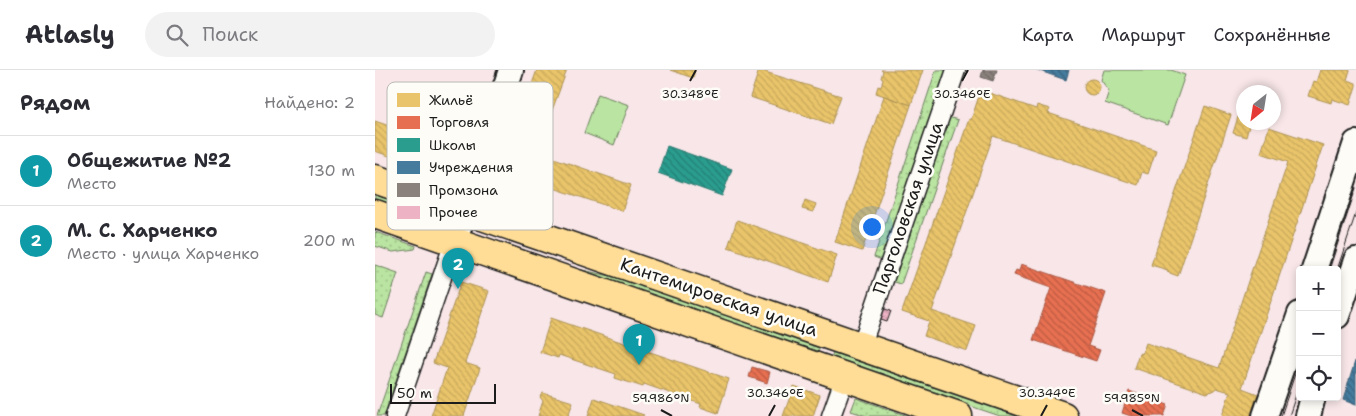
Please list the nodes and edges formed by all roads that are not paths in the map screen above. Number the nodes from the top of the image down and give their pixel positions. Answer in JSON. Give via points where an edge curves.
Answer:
{"nodes":[{"id":1,"x":511,"y":70,"type":"edge"},
{"id":2,"x":956,"y":70,"type":"edge"},
{"id":3,"x":507,"y":82,"type":"edge"},
{"id":4,"x":1356,"y":144,"type":"edge"},
{"id":5,"x":375,"y":179,"type":"edge"},
{"id":6,"x":387,"y":183,"type":"edge"},
{"id":7,"x":375,"y":214,"type":"edge"},
{"id":8,"x":387,"y":218,"type":"edge"},
{"id":9,"x":420,"y":230,"type":"edge"},
{"id":10,"x":458,"y":230,"type":"edge"},
{"id":11,"x":522,"y":230,"type":"edge"},
{"id":12,"x":454,"y":242,"type":"junction"},
{"id":13,"x":1356,"y":260,"type":"edge"},
{"id":14,"x":1316,"y":266,"type":"edge"},
{"id":15,"x":1339,"y":311,"type":"edge"},
{"id":16,"x":1296,"y":326,"type":"edge"},
{"id":17,"x":861,"y":346,"type":"junction"},
{"id":18,"x":845,"y":377,"type":"junction"},
{"id":19,"x":1312,"y":401,"type":"edge"},
{"id":20,"x":395,"y":416,"type":"edge"},
{"id":21,"x":831,"y":416,"type":"edge"},
{"id":22,"x":958,"y":416,"type":"edge"},
{"id":23,"x":1063,"y":416,"type":"edge"},
{"id":24,"x":1265,"y":416,"type":"edge"},
{"id":25,"x":1307,"y":416,"type":"edge"}],
"edges":[{"from":1,"to":3,"type":"main road"},
{"from":2,"to":17,"type":"street","name":"Парголовская улица"},
{"from":4,"to":14,"type":"main road"},
{"from":5,"to":6,"type":"main road","name":"Кантемировская улица"},
{"from":7,"to":8,"type":"main road","name":"Кантемировская улица"},
{"from":9,"to":12,"type":"main road","name":"Кантемировская улица"},
{"from":10,"to":12,"type":"main road"},
{"from":11,"to":17,"type":"main road","name":"Кантемировская улица"},
{"from":12,"to":18,"type":"main road","name":"Кантемировская улица"},
{"from":12,"to":20,"type":"street"},
{"from":13,"to":15,"type":"main road"},
{"from":16,"to":24,"type":"main road"},
{"from":17,"to":23,"type":"main road","name":"Кантемировская улица"},
{"from":18,"to":21,"type":"street"},
{"from":18,"to":22,"type":"main road","name":"Кантемировская улица"},
{"from":19,"to":25,"type":"main road"}]}
